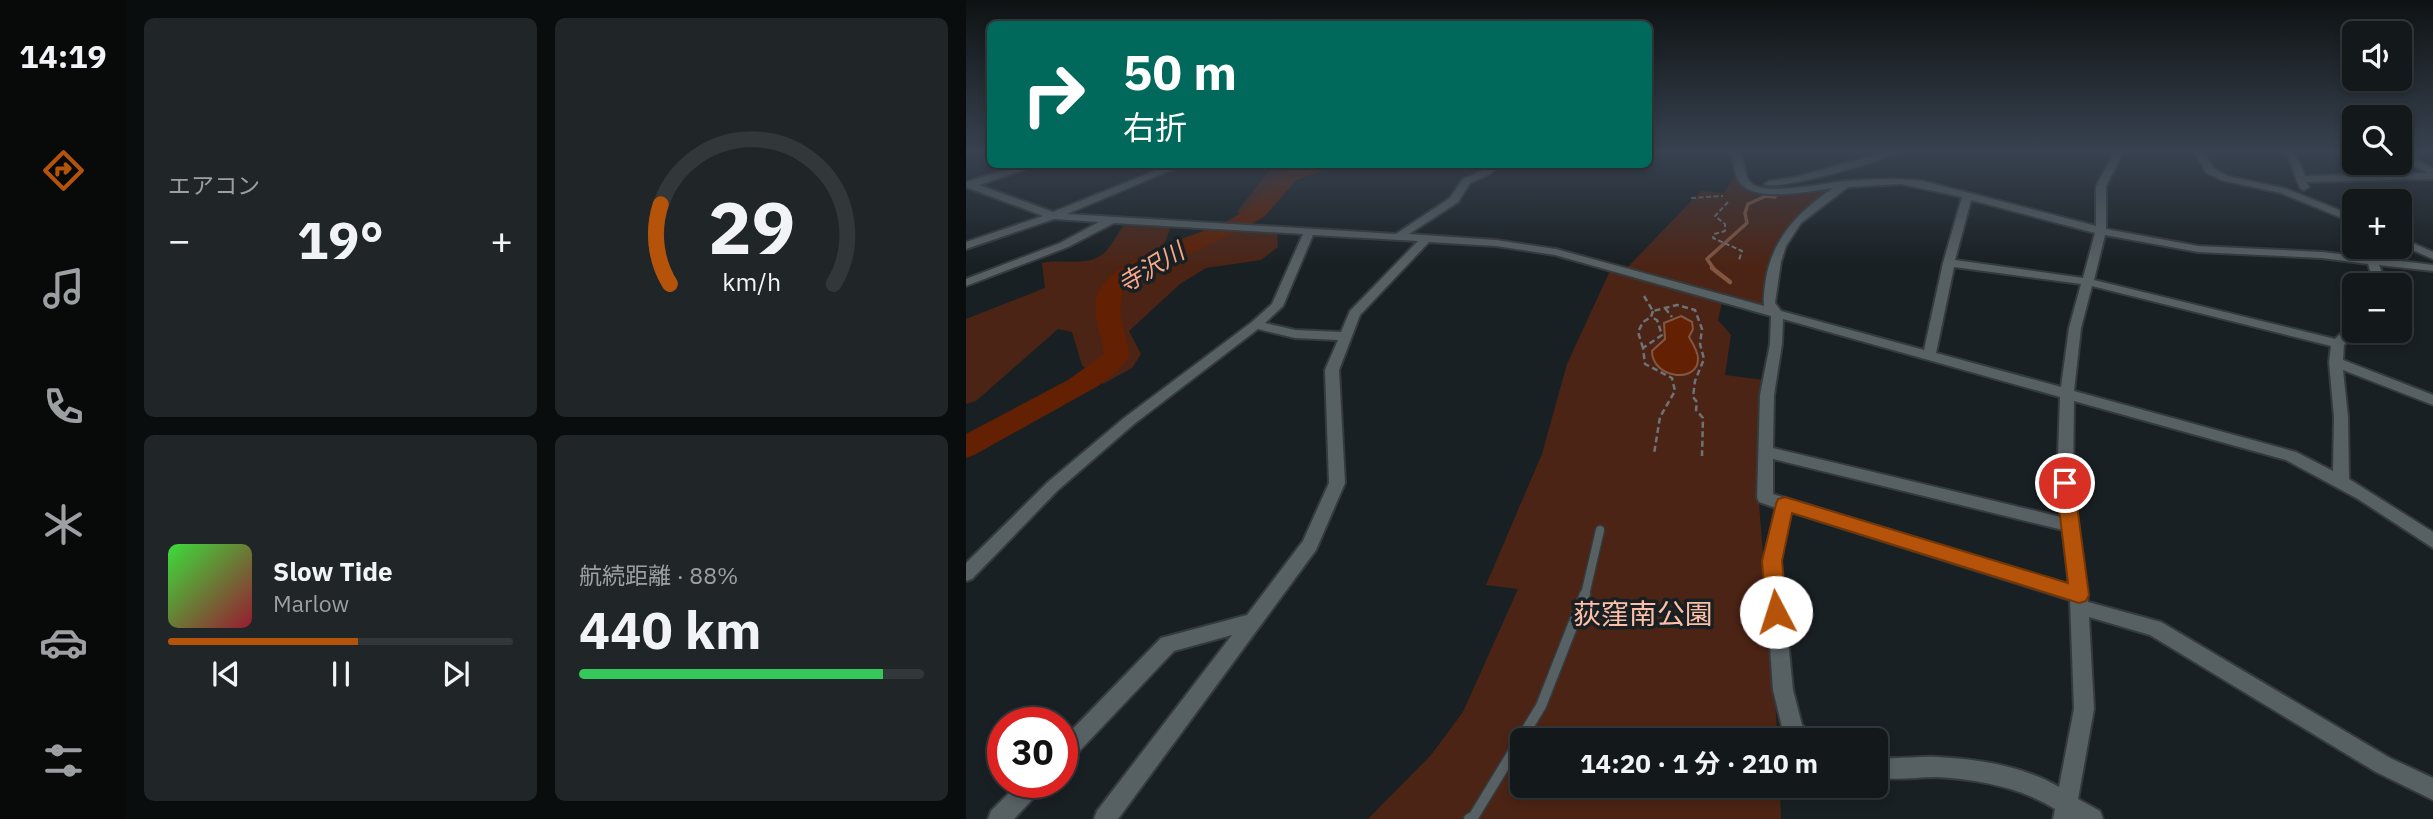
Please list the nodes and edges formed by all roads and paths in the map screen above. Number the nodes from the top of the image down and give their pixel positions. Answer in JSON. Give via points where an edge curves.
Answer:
{"nodes":[{"id":1,"x":982,"y":190,"type":"edge"},
{"id":2,"x":1116,"y":190,"type":"edge"},
{"id":3,"x":1460,"y":190,"type":"edge"},
{"id":4,"x":1766,"y":190,"type":"edge"},
{"id":5,"x":1793,"y":190,"type":"edge"},
{"id":6,"x":1836,"y":190,"type":"edge"},
{"id":7,"x":1946,"y":190,"type":"edge"},
{"id":8,"x":2101,"y":190,"type":"edge"},
{"id":9,"x":2280,"y":190,"type":"edge"},
{"id":10,"x":2306,"y":190,"type":"edge"},
{"id":11,"x":1723,"y":196,"type":"dead end"},
{"id":12,"x":1967,"y":196,"type":"junction"},
{"id":13,"x":1691,"y":198,"type":"dead end"},
{"id":14,"x":1728,"y":202,"type":"dead end"},
{"id":15,"x":2314,"y":204,"type":"junction"},
{"id":16,"x":2342,"y":215,"type":"edge"},
{"id":17,"x":1053,"y":216,"type":"junction"},
{"id":18,"x":1112,"y":220,"type":"junction"},
{"id":19,"x":2101,"y":231,"type":"junction"},
{"id":20,"x":1309,"y":232,"type":"junction"},
{"id":21,"x":1398,"y":237,"type":"junction"},
{"id":22,"x":1425,"y":240,"type":"junction"},
{"id":23,"x":966,"y":246,"type":"edge"},
{"id":24,"x":2412,"y":246,"type":"edge"},
{"id":25,"x":2433,"y":256,"type":"edge"},
{"id":26,"x":1739,"y":260,"type":"dead end"},
{"id":27,"x":2372,"y":261,"type":"junction"},
{"id":28,"x":1949,"y":263,"type":"junction"},
{"id":29,"x":2433,"y":268,"type":"edge"},
{"id":30,"x":2376,"y":273,"type":"edge"},
{"id":31,"x":2088,"y":282,"type":"junction"},
{"id":32,"x":966,"y":284,"type":"edge"},
{"id":33,"x":1643,"y":296,"type":"dead end"},
{"id":34,"x":1665,"y":308,"type":"junction"},
{"id":35,"x":1653,"y":311,"type":"junction"},
{"id":36,"x":1777,"y":313,"type":"junction"},
{"id":37,"x":1651,"y":317,"type":"junction"},
{"id":38,"x":1672,"y":317,"type":"dead end"},
{"id":39,"x":1256,"y":325,"type":"junction"},
{"id":40,"x":1345,"y":337,"type":"junction"},
{"id":41,"x":2342,"y":340,"type":"edge"},
{"id":42,"x":2338,"y":344,"type":"junction"},
{"id":43,"x":1643,"y":348,"type":"junction"},
{"id":44,"x":1929,"y":356,"type":"junction"},
{"id":45,"x":2336,"y":362,"type":"junction"},
{"id":46,"x":2067,"y":394,"type":"junction"},
{"id":47,"x":2433,"y":400,"type":"edge"},
{"id":48,"x":1766,"y":452,"type":"junction"},
{"id":49,"x":1654,"y":454,"type":"dead end"},
{"id":50,"x":1702,"y":456,"type":"dead end"},
{"id":51,"x":2341,"y":480,"type":"junction"},
{"id":52,"x":1785,"y":504,"type":"junction"},
{"id":53,"x":2070,"y":525,"type":"junction"},
{"id":54,"x":1600,"y":530,"type":"dead end"},
{"id":55,"x":2433,"y":541,"type":"edge"},
{"id":56,"x":966,"y":574,"type":"edge"},
{"id":57,"x":2080,"y":601,"type":"junction"},
{"id":58,"x":1252,"y":622,"type":"junction"},
{"id":59,"x":1792,"y":728,"type":"edge"},
{"id":60,"x":1078,"y":738,"type":"edge"},
{"id":61,"x":1888,"y":769,"type":"edge"},
{"id":62,"x":2433,"y":789,"type":"edge"},
{"id":63,"x":1019,"y":798,"type":"edge"},
{"id":64,"x":2065,"y":812,"type":"edge"},
{"id":65,"x":999,"y":819,"type":"edge"},
{"id":66,"x":1105,"y":819,"type":"edge"},
{"id":67,"x":1469,"y":819,"type":"edge"},
{"id":68,"x":2092,"y":819,"type":"edge"}],
"edges":[{"from":1,"to":17,"type":"street"},
{"from":2,"to":17,"type":"street"},
{"from":3,"to":21,"type":"street","via":[[1454,200]]},
{"from":4,"to":5,"type":"street"},
{"from":6,"to":36,"type":"street","via":[[1807,210],[1783,239],[1772,266],[1769,304]]},
{"from":7,"to":12,"type":"street"},
{"from":8,"to":19,"type":"street"},
{"from":9,"to":15,"type":"street"},
{"from":10,"to":15,"type":"street"},
{"from":11,"to":13,"type":"path"},
{"from":12,"to":19,"type":"street"},
{"from":12,"to":28,"type":"street"},
{"from":14,"to":26,"type":"path","via":[[1715,216],[1725,224],[1725,231],[1713,238],[1742,251]]},
{"from":15,"to":16,"type":"street"},
{"from":17,"to":18,"type":"street"},
{"from":17,"to":23,"type":"street"},
{"from":18,"to":20,"type":"street"},
{"from":18,"to":32,"type":"street","via":[[1064,245]]},
{"from":19,"to":27,"type":"street","via":[[2198,249]]},
{"from":19,"to":31,"type":"street"},
{"from":20,"to":21,"type":"street"},
{"from":20,"to":39,"type":"street","via":[[1277,306]]},
{"from":21,"to":22,"type":"street"},
{"from":22,"to":36,"type":"street","via":[[1556,252]]},
{"from":22,"to":40,"type":"street","via":[[1354,314]]},
{"from":24,"to":25,"type":"street"},
{"from":27,"to":29,"type":"street"},
{"from":27,"to":30,"type":"street"},
{"from":28,"to":31,"type":"street"},
{"from":28,"to":44,"type":"street"},
{"from":31,"to":42,"type":"street"},
{"from":31,"to":46,"type":"street","via":[[2075,328]]},
{"from":33,"to":35,"type":"path"},
{"from":34,"to":35,"type":"path"},
{"from":34,"to":38,"type":"path"},
{"from":34,"to":50,"type":"path","via":[[1677,305],[1695,310],[1702,329],[1699,344],[1704,359],[1693,397],[1703,418]]},
{"from":35,"to":37,"type":"path"},
{"from":36,"to":44,"type":"street"},
{"from":36,"to":48,"type":"street"},
{"from":37,"to":43,"type":"path","via":[[1638,332]]},
{"from":37,"to":43,"type":"path","via":[[1657,320],[1662,335]]},
{"from":39,"to":40,"type":"street","via":[[1295,334]]},
{"from":39,"to":56,"type":"street","via":[[1129,421],[1054,486]]},
{"from":40,"to":58,"type":"street","via":[[1332,370],[1337,483],[1310,545]]},
{"from":41,"to":42,"type":"street"},
{"from":42,"to":45,"type":"street"},
{"from":43,"to":49,"type":"path","via":[[1645,364],[1672,378],[1675,391],[1660,417]]},
{"from":44,"to":46,"type":"street"},
{"from":45,"to":47,"type":"street"},
{"from":45,"to":51,"type":"street","via":[[2342,417]]},
{"from":46,"to":51,"type":"street","via":[[2291,456]]},
{"from":46,"to":53,"type":"street","via":[[2065,483]]},
{"from":48,"to":52,"type":"street","via":[[1765,498]]},
{"from":48,"to":53,"type":"street"},
{"from":51,"to":55,"type":"street"},
{"from":52,"to":57,"type":"street"},
{"from":52,"to":59,"type":"street","via":[[1772,561],[1783,690]]},
{"from":53,"to":57,"type":"street"},
{"from":54,"to":67,"type":"lane","via":[[1584,598],[1541,706]]},
{"from":57,"to":62,"type":"street","via":[[2155,628],[2383,765]]},
{"from":57,"to":64,"type":"street","via":[[2084,709]]},
{"from":58,"to":60,"type":"street","via":[[1168,644]]},
{"from":58,"to":66,"type":"street"},
{"from":61,"to":64,"type":"street","via":[[1936,767],[1993,774],[2040,788]]},
{"from":63,"to":65,"type":"street"},
{"from":64,"to":68,"type":"street"}]}
